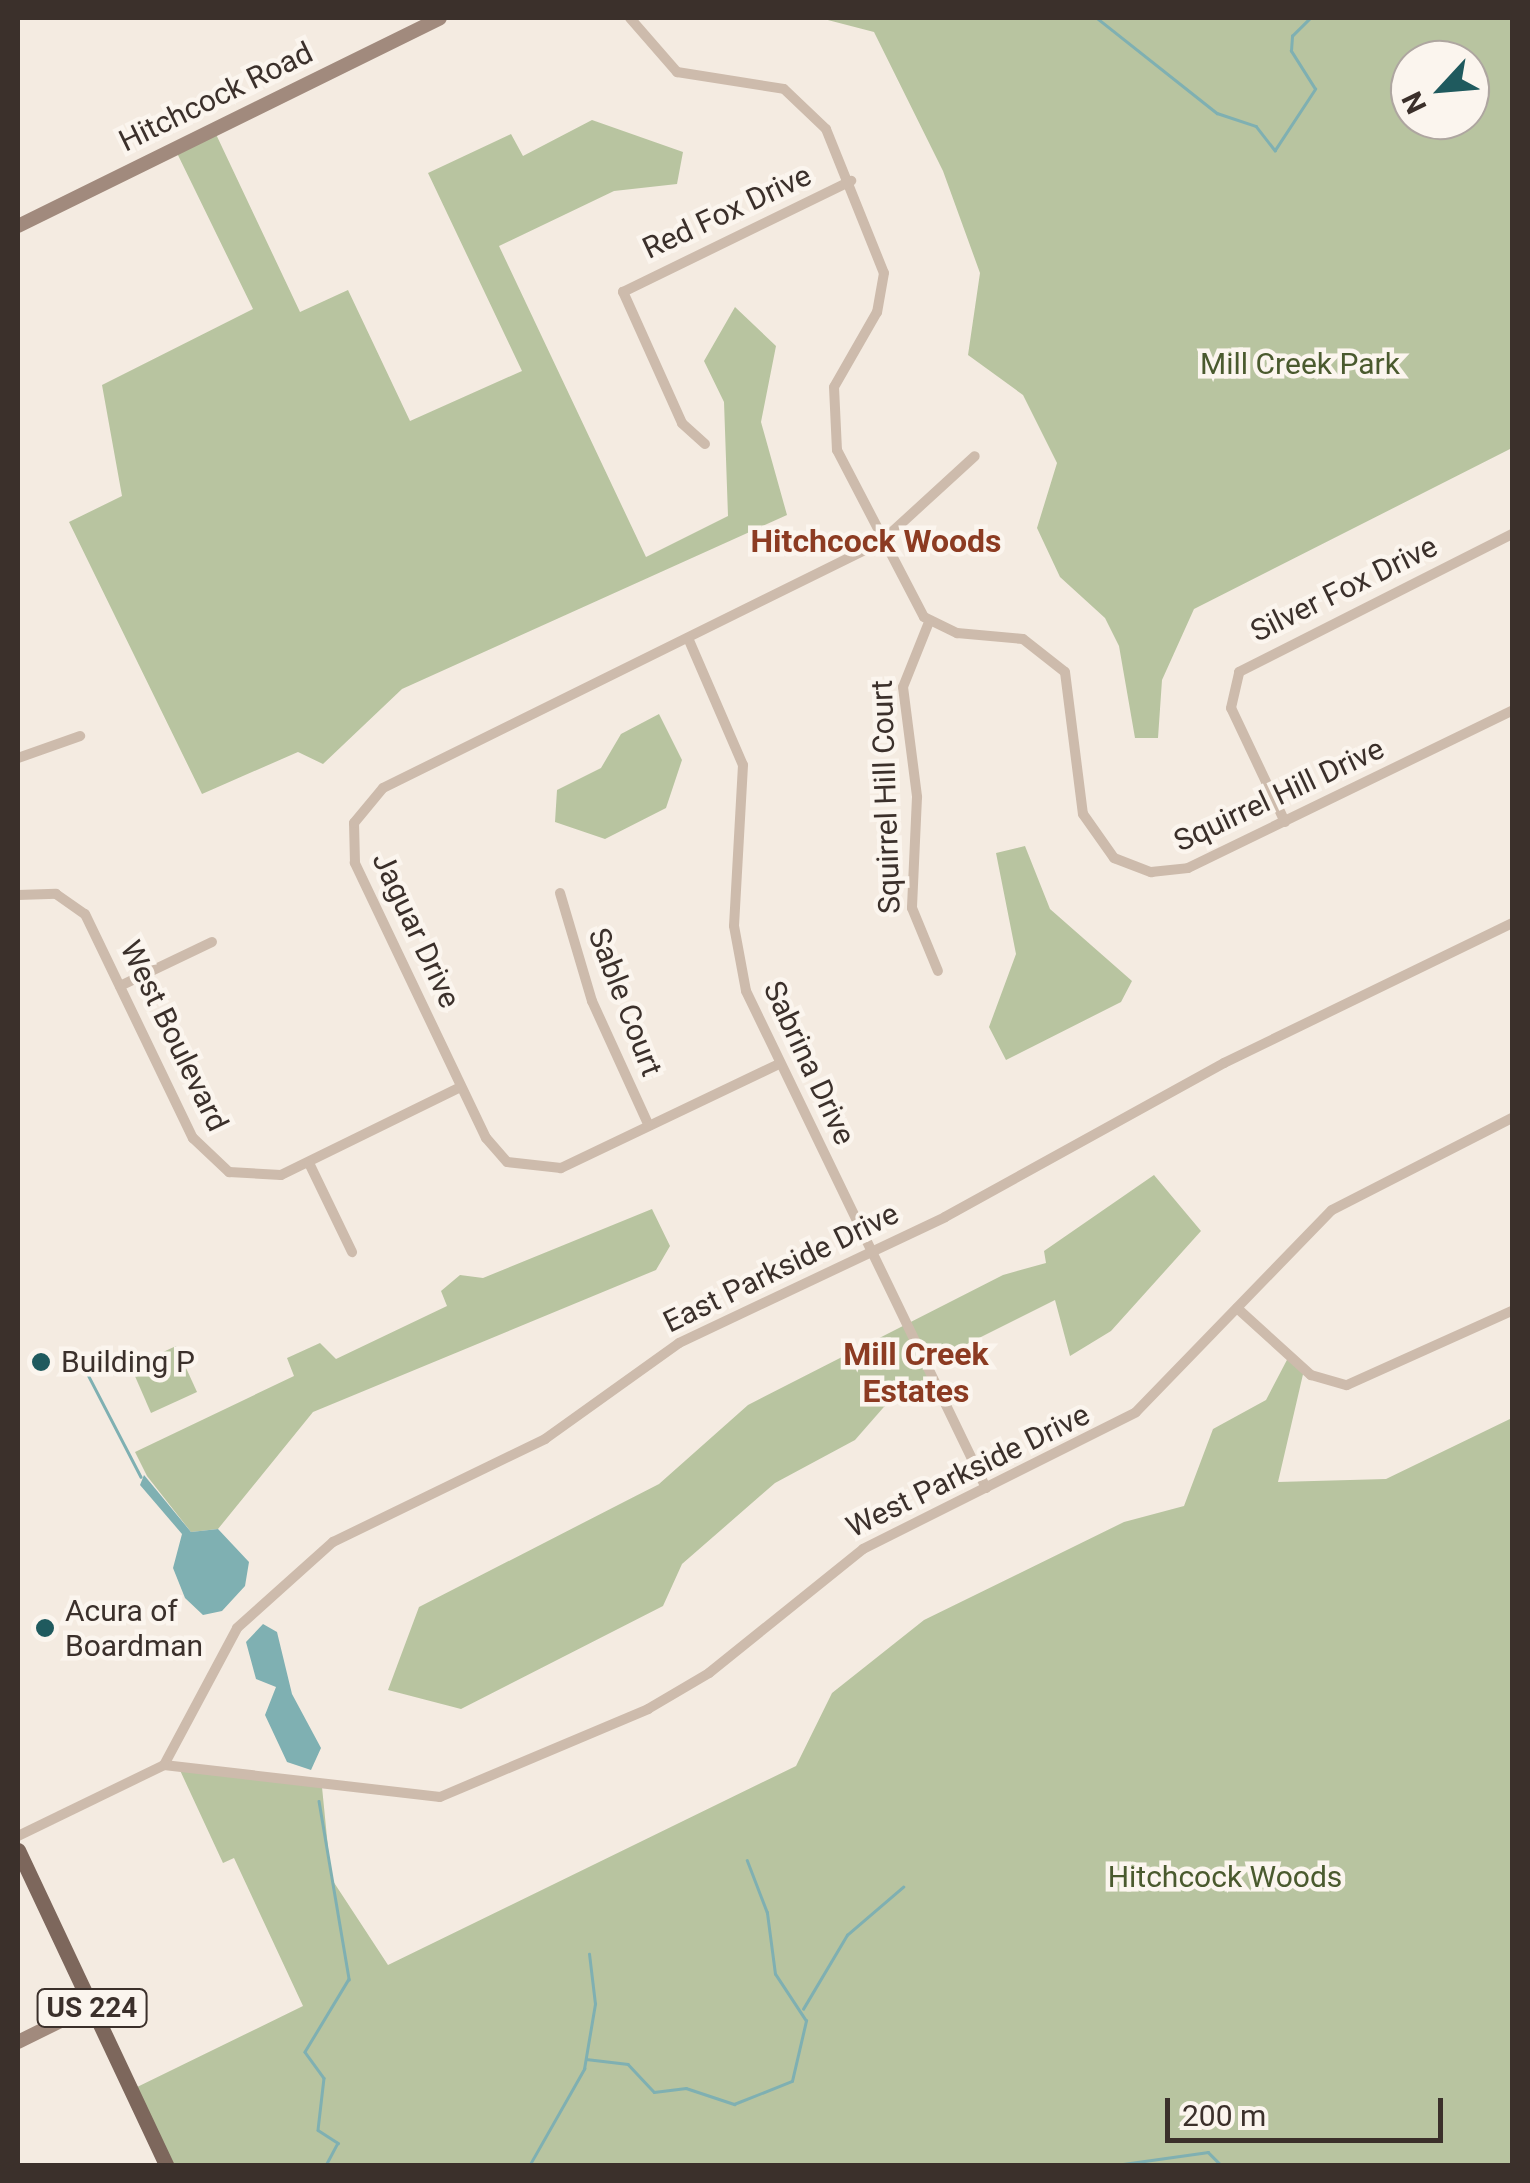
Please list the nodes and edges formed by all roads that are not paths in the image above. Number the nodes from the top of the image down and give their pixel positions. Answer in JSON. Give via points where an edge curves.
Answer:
{"nodes":[{"id":1,"x":440,"y":18,"type":"edge"},
{"id":2,"x":630,"y":18,"type":"edge"},
{"id":3,"x":851,"y":181,"type":"junction"},
{"id":4,"x":18,"y":226,"type":"edge"},
{"id":5,"x":705,"y":444,"type":"dead end"},
{"id":6,"x":975,"y":456,"type":"dead end"},
{"id":7,"x":1512,"y":534,"type":"edge"},
{"id":8,"x":881,"y":542,"type":"junction"},
{"id":9,"x":929,"y":622,"type":"junction"},
{"id":10,"x":688,"y":638,"type":"junction"},
{"id":11,"x":1512,"y":711,"type":"edge"},
{"id":12,"x":80,"y":736,"type":"dead end"},
{"id":13,"x":18,"y":758,"type":"edge"},
{"id":14,"x":1285,"y":822,"type":"junction"},
{"id":15,"x":560,"y":893,"type":"dead end"},
{"id":16,"x":18,"y":895,"type":"edge"},
{"id":17,"x":1512,"y":923,"type":"edge"},
{"id":18,"x":212,"y":942,"type":"dead end"},
{"id":19,"x":938,"y":971,"type":"dead end"},
{"id":20,"x":120,"y":986,"type":"junction"},
{"id":21,"x":779,"y":1064,"type":"junction"},
{"id":22,"x":462,"y":1087,"type":"junction"},
{"id":23,"x":1512,"y":1118,"type":"edge"},
{"id":24,"x":648,"y":1126,"type":"junction"},
{"id":25,"x":310,"y":1163,"type":"junction"},
{"id":26,"x":872,"y":1251,"type":"junction"},
{"id":27,"x":352,"y":1252,"type":"dead end"},
{"id":28,"x":1237,"y":1308,"type":"junction"},
{"id":29,"x":1512,"y":1310,"type":"edge"},
{"id":30,"x":986,"y":1488,"type":"junction"},
{"id":31,"x":164,"y":1765,"type":"junction"},
{"id":32,"x":18,"y":1836,"type":"edge"},
{"id":33,"x":18,"y":1850,"type":"edge"},
{"id":34,"x":91,"y":2006,"type":"junction"},
{"id":35,"x":18,"y":2042,"type":"edge"},
{"id":36,"x":167,"y":2166,"type":"edge"}],
"edges":[{"from":1,"to":4,"type":"street","name":"Hitchcock Road"},
{"from":2,"to":3,"type":"street","via":[[684,75],[762,82],[798,97]]},
{"from":3,"to":5,"type":"street","name":"Red Fox Drive","via":[[623,292],[682,423]]},
{"from":3,"to":8,"type":"street","via":[[880,245],[884,283],[874,320],[838,376],[831,420]]},
{"from":6,"to":8,"type":"street","name":"Jaguar Drive"},
{"from":7,"to":14,"type":"street","name":"Silver Fox Drive","via":[[1239,672],[1231,708]]},
{"from":8,"to":9,"type":"street"},
{"from":8,"to":10,"type":"street","name":"Jaguar Drive"},
{"from":9,"to":14,"type":"street","name":"Squirrel Hill Drive","via":[[1024,639],[1060,664],[1076,700],[1083,814],[1097,841],[1128,866],[1182,870]]},
{"from":9,"to":19,"type":"street","name":"Squirrel Hill Court","via":[[903,687],[917,797],[912,908]]},
{"from":10,"to":21,"type":"street","name":"Sabrina Drive","via":[[743,765],[735,947]]},
{"from":10,"to":22,"type":"street","name":"Jaguar Drive","via":[[383,788],[359,812],[355,863]]},
{"from":11,"to":14,"type":"street","name":"Squirrel Hill Drive"},
{"from":12,"to":13,"type":"street"},
{"from":15,"to":24,"type":"street","name":"Sable Court","via":[[592,1001]]},
{"from":16,"to":20,"type":"street","name":"West Boulevard","via":[[48,892],[74,904]]},
{"from":17,"to":26,"type":"street","name":"East Parkside Drive","via":[[1224,1062]]},
{"from":18,"to":20,"type":"street"},
{"from":20,"to":25,"type":"street","name":"West Boulevard","via":[[208,1158],[256,1178]]},
{"from":21,"to":24,"type":"street","name":"Jaguar Drive"},
{"from":21,"to":26,"type":"street","name":"Sabrina Drive"},
{"from":22,"to":24,"type":"street","name":"Jaguar Drive","via":[[492,1147],[528,1170],[562,1168]]},
{"from":22,"to":25,"type":"street","name":"West Boulevard"},
{"from":23,"to":28,"type":"street","name":"West Parkside Drive","via":[[1332,1210]]},
{"from":25,"to":27,"type":"street"},
{"from":26,"to":30,"type":"street","name":"Sabrina Drive"},
{"from":26,"to":31,"type":"street","name":"East Parkside Drive","via":[[679,1343],[545,1440],[308,1559],[238,1628]]},
{"from":28,"to":29,"type":"street","via":[[1304,1370],[1340,1385],[1372,1379]]},
{"from":28,"to":30,"type":"street","name":"West Parkside Drive","via":[[1136,1412]]},
{"from":30,"to":31,"type":"street","name":"West Parkside Drive","via":[[846,1560],[682,1690],[474,1790],[400,1798]]},
{"from":31,"to":32,"type":"street"},
{"from":33,"to":34,"type":"main road","number":"US 224"},
{"from":34,"to":35,"type":"street"},
{"from":34,"to":36,"type":"main road","number":"US 224"}]}
